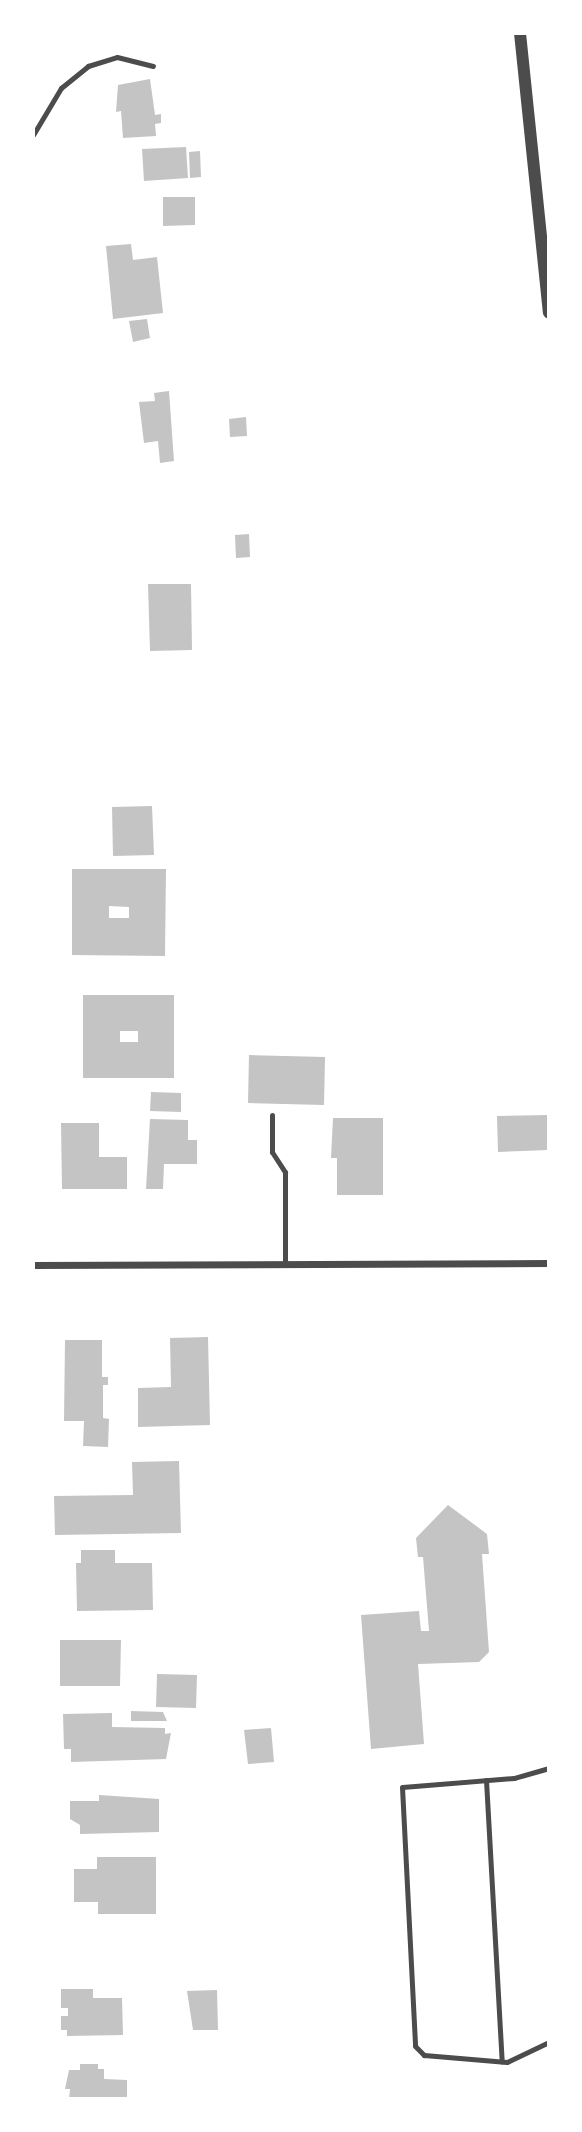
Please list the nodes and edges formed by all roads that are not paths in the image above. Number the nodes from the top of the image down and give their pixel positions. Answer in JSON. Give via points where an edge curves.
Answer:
{"nodes":[{"id":1,"x":520,"y":33,"type":"edge"},
{"id":2,"x":153,"y":66,"type":"dead end"},
{"id":3,"x":33,"y":135,"type":"edge"},
{"id":4,"x":549,"y":313,"type":"edge"},
{"id":5,"x":272,"y":1115,"type":"dead end"},
{"id":6,"x":549,"y":1263,"type":"edge"},
{"id":7,"x":33,"y":1265,"type":"edge"},
{"id":8,"x":285,"y":1265,"type":"junction"},
{"id":9,"x":549,"y":1768,"type":"edge"},
{"id":10,"x":486,"y":1780,"type":"junction"},
{"id":11,"x":549,"y":2042,"type":"edge"},
{"id":12,"x":502,"y":2062,"type":"junction"}],
"edges":[{"from":1,"to":4,"type":"street"},
{"from":2,"to":3,"type":"lane","via":[[117,57],[88,66],[61,88]]},
{"from":5,"to":8,"type":"lane","via":[[272,1152],[285,1172]]},
{"from":6,"to":8,"type":"street"},
{"from":7,"to":8,"type":"street"},
{"from":9,"to":10,"type":"lane"},
{"from":10,"to":12,"type":"lane"},
{"from":10,"to":12,"type":"lane","via":[[402,1787],[415,2046],[424,2055]]},
{"from":11,"to":12,"type":"lane"}]}
